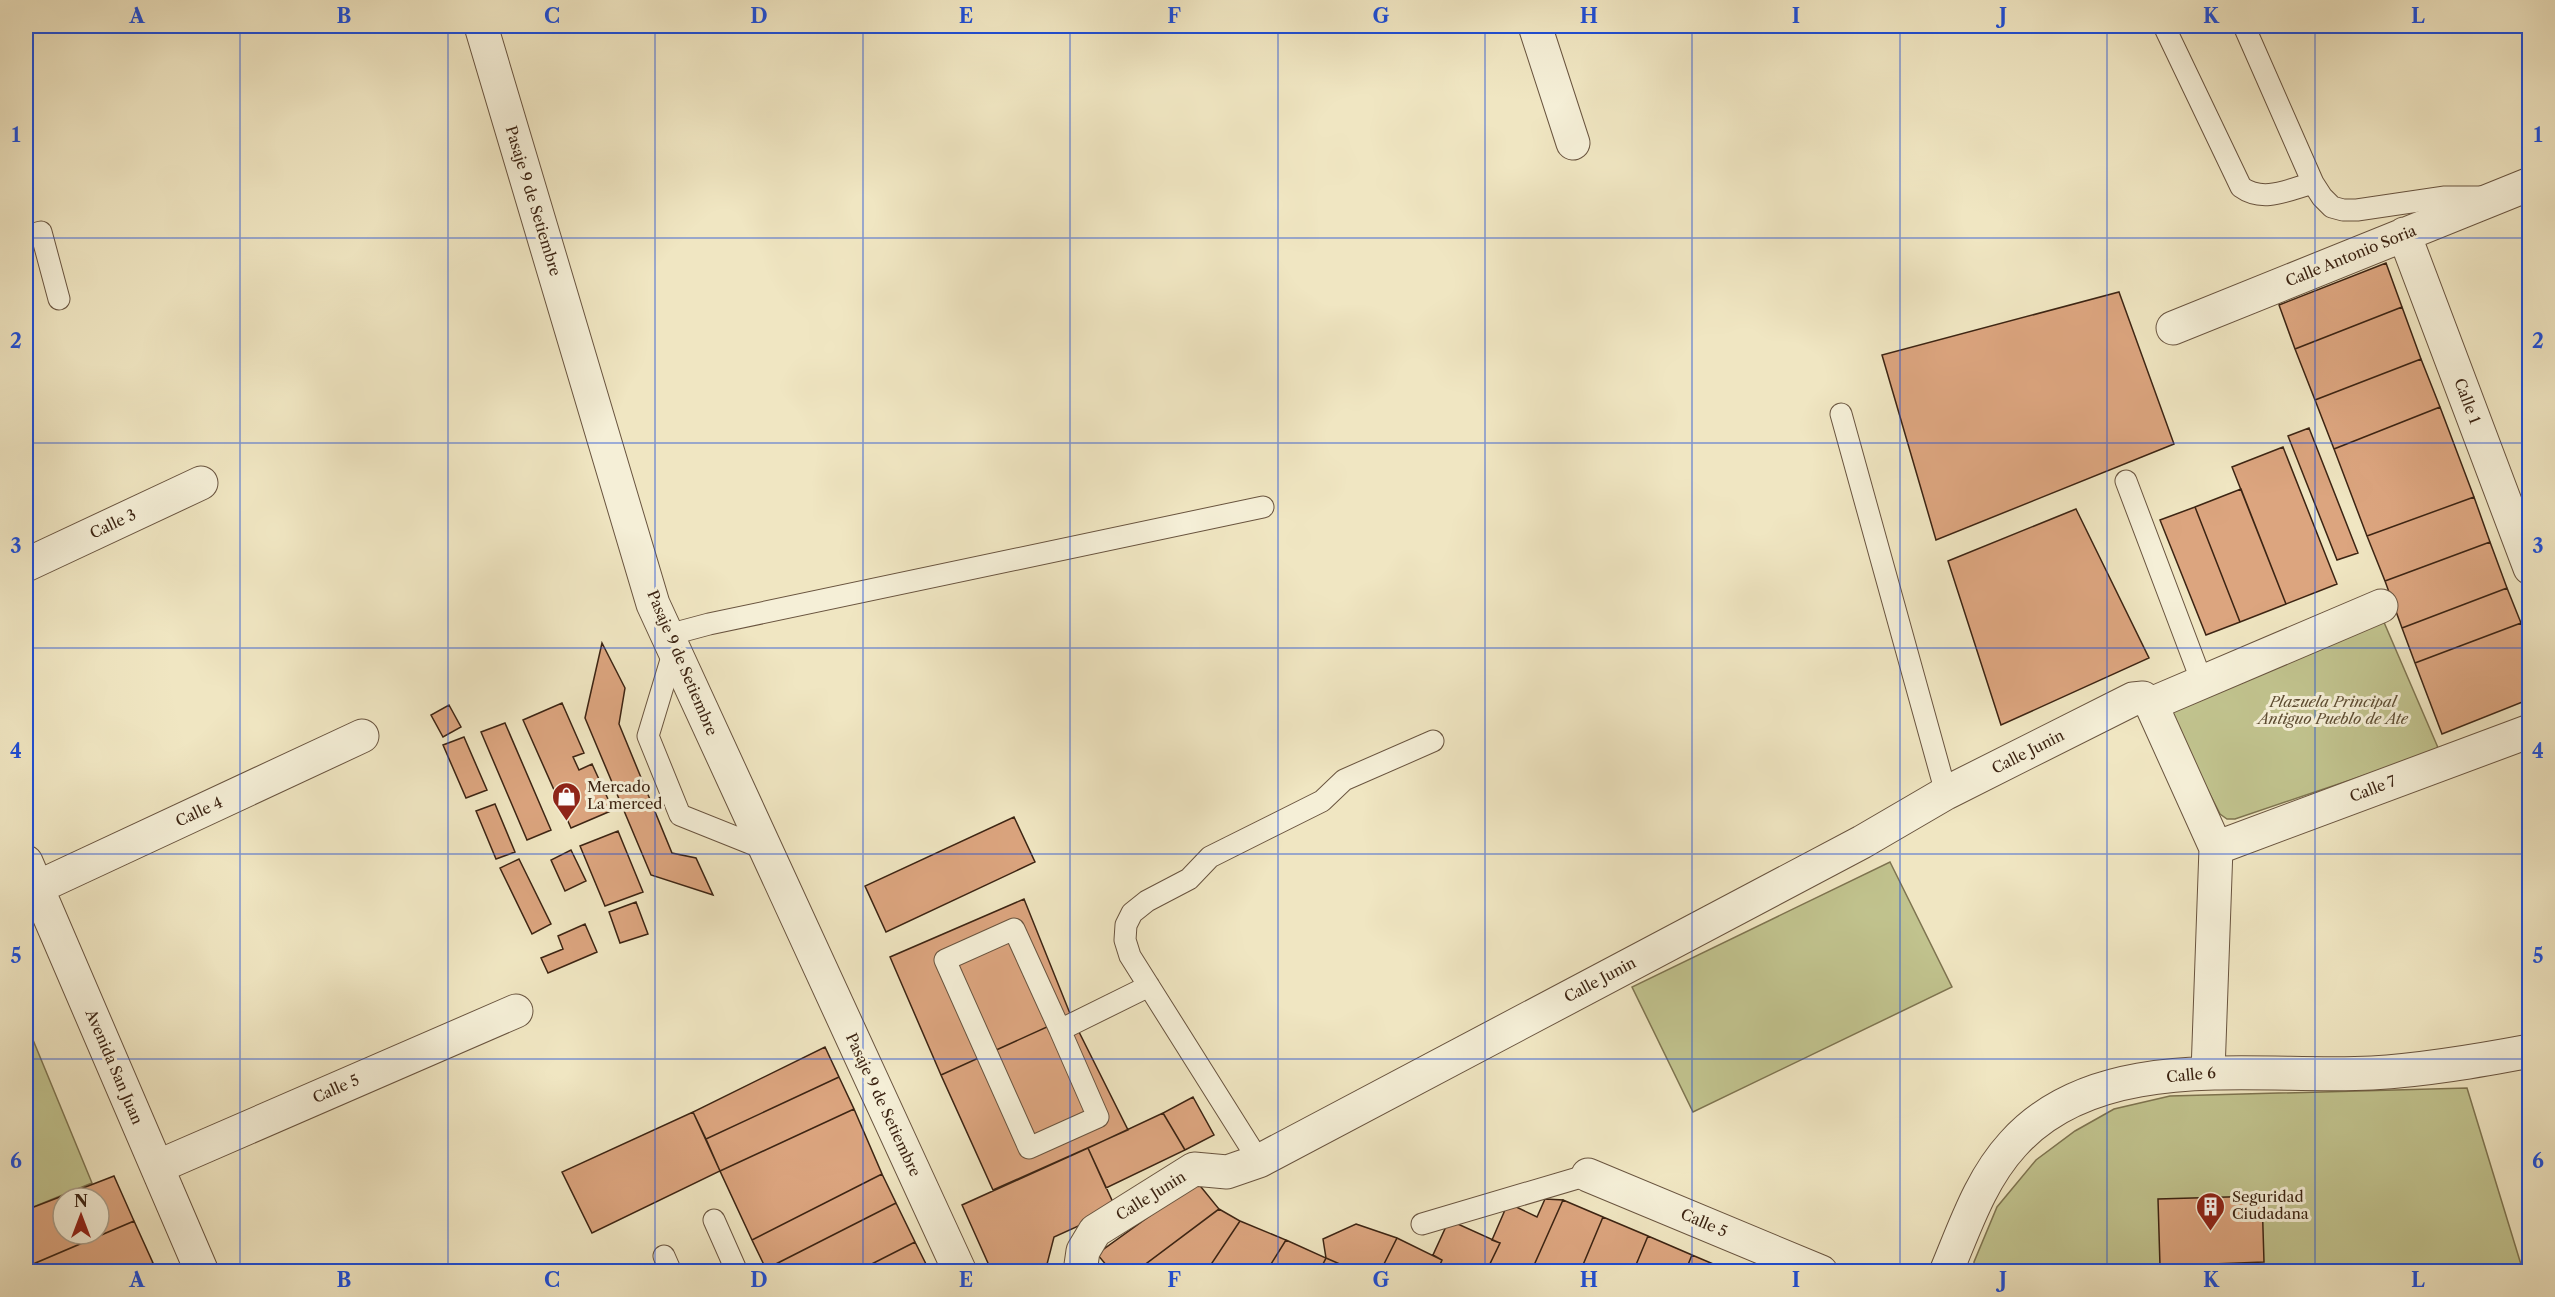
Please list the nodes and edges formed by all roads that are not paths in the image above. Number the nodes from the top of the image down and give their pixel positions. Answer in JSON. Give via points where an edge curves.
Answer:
{"nodes":[{"id":1,"x":481,"y":26,"type":"edge"},
{"id":2,"x":1535,"y":26,"type":"edge"},
{"id":3,"x":2164,"y":26,"type":"edge"},
{"id":4,"x":2244,"y":26,"type":"edge"},
{"id":5,"x":1573,"y":142,"type":"dead end"},
{"id":6,"x":2313,"y":183,"type":"junction"},
{"id":7,"x":2529,"y":184,"type":"edge"},
{"id":8,"x":2497,"y":197,"type":"junction"},
{"id":9,"x":2404,"y":234,"type":"junction"},
{"id":10,"x":26,"y":237,"type":"edge"},
{"id":11,"x":59,"y":299,"type":"dead end"},
{"id":12,"x":2173,"y":328,"type":"dead end"},
{"id":13,"x":1841,"y":414,"type":"dead end"},
{"id":14,"x":2126,"y":481,"type":"dead end"},
{"id":15,"x":201,"y":483,"type":"dead end"},
{"id":16,"x":1263,"y":507,"type":"dead end"},
{"id":17,"x":26,"y":565,"type":"edge"},
{"id":18,"x":2529,"y":568,"type":"edge"},
{"id":19,"x":2381,"y":606,"type":"dead end"},
{"id":20,"x":671,"y":643,"type":"junction"},
{"id":21,"x":2202,"y":682,"type":"junction"},
{"id":22,"x":2147,"y":701,"type":"junction"},
{"id":23,"x":2529,"y":731,"type":"edge"},
{"id":24,"x":362,"y":736,"type":"dead end"},
{"id":25,"x":1433,"y":741,"type":"dead end"},
{"id":26,"x":1946,"y":793,"type":"junction"},
{"id":27,"x":2216,"y":848,"type":"junction"},
{"id":28,"x":765,"y":849,"type":"junction"},
{"id":29,"x":31,"y":875,"type":"edge"},
{"id":30,"x":1149,"y":986,"type":"junction"},
{"id":31,"x":516,"y":1011,"type":"dead end"},
{"id":32,"x":1060,"y":1030,"type":"junction"},
{"id":33,"x":2529,"y":1051,"type":"edge"},
{"id":34,"x":2208,"y":1072,"type":"junction"},
{"id":35,"x":1259,"y":1161,"type":"junction"},
{"id":36,"x":157,"y":1167,"type":"junction"},
{"id":37,"x":1588,"y":1175,"type":"joint"},
{"id":38,"x":714,"y":1220,"type":"dead end"},
{"id":39,"x":1422,"y":1224,"type":"dead end"},
{"id":40,"x":202,"y":1272,"type":"edge"},
{"id":41,"x":737,"y":1272,"type":"edge"},
{"id":42,"x":960,"y":1272,"type":"edge"},
{"id":43,"x":1080,"y":1272,"type":"edge"},
{"id":44,"x":1821,"y":1272,"type":"edge"},
{"id":45,"x":1946,"y":1272,"type":"edge"}],
"edges":[{"from":1,"to":20,"type":"street","name":"Pasaje 9 de Setiembre","via":[[653,604]]},
{"from":2,"to":5,"type":"street"},
{"from":3,"to":6,"type":"lane","via":[[2241,186],[2250,194],[2270,196]]},
{"from":4,"to":6,"type":"lane"},
{"from":6,"to":8,"type":"lane","via":[[2322,198],[2343,210],[2445,197]]},
{"from":7,"to":8,"type":"street","name":"Calle Antonio Soria"},
{"from":8,"to":9,"type":"street","name":"Calle Antonio Soria"},
{"from":9,"to":12,"type":"street","name":"Calle Antonio Soria"},
{"from":9,"to":18,"type":"street","name":"Calle 1"},
{"from":10,"to":11,"type":"lane","via":[[41,232]]},
{"from":13,"to":26,"type":"lane"},
{"from":14,"to":21,"type":"lane"},
{"from":15,"to":17,"type":"street","name":"Calle 3"},
{"from":16,"to":20,"type":"lane","via":[[709,624]]},
{"from":19,"to":21,"type":"street","name":"Calle Junin"},
{"from":20,"to":28,"type":"street","name":"Pasaje 9 de Setiembre"},
{"from":20,"to":28,"type":"lane","via":[[648,736],[680,815]]},
{"from":21,"to":22,"type":"street","name":"Calle Junin"},
{"from":22,"to":26,"type":"street","name":"Calle Junin","via":[[2133,699]]},
{"from":22,"to":27,"type":"street"},
{"from":23,"to":27,"type":"street","name":"Calle 7"},
{"from":24,"to":29,"type":"street","name":"Calle 4"},
{"from":25,"to":30,"type":"lane","via":[[1344,780],[1322,801],[1210,857],[1196,874],[1132,913],[1125,940]]},
{"from":26,"to":35,"type":"street","name":"Calle Junin","via":[[1862,842]]},
{"from":27,"to":34,"type":"street"},
{"from":28,"to":42,"type":"street","name":"Pasaje 9 de Setiembre"},
{"from":29,"to":36,"type":"street","name":"Avenida San Juan"},
{"from":30,"to":32,"type":"lane"},
{"from":30,"to":35,"type":"lane"},
{"from":31,"to":36,"type":"street","name":"Calle 5"},
{"from":32,"to":32,"type":"lane","via":[[1098,1117],[1029,1148],[945,960],[1014,929]]},
{"from":33,"to":34,"type":"street","name":"Calle 6","via":[[2455,1065],[2370,1073]]},
{"from":34,"to":45,"type":"street","name":"Calle 6","via":[[2132,1080],[2076,1099],[2048,1114],[2015,1142],[1994,1168],[1976,1199]]},
{"from":35,"to":43,"type":"street","name":"Calle Junin","via":[[1227,1172],[1194,1169],[1095,1231],[1083,1251]]},
{"from":36,"to":40,"type":"street","name":"Avenida San Juan"},
{"from":37,"to":39,"type":"lane"},
{"from":37,"to":44,"type":"street","name":"Calle 5"},
{"from":38,"to":41,"type":"lane"}]}
